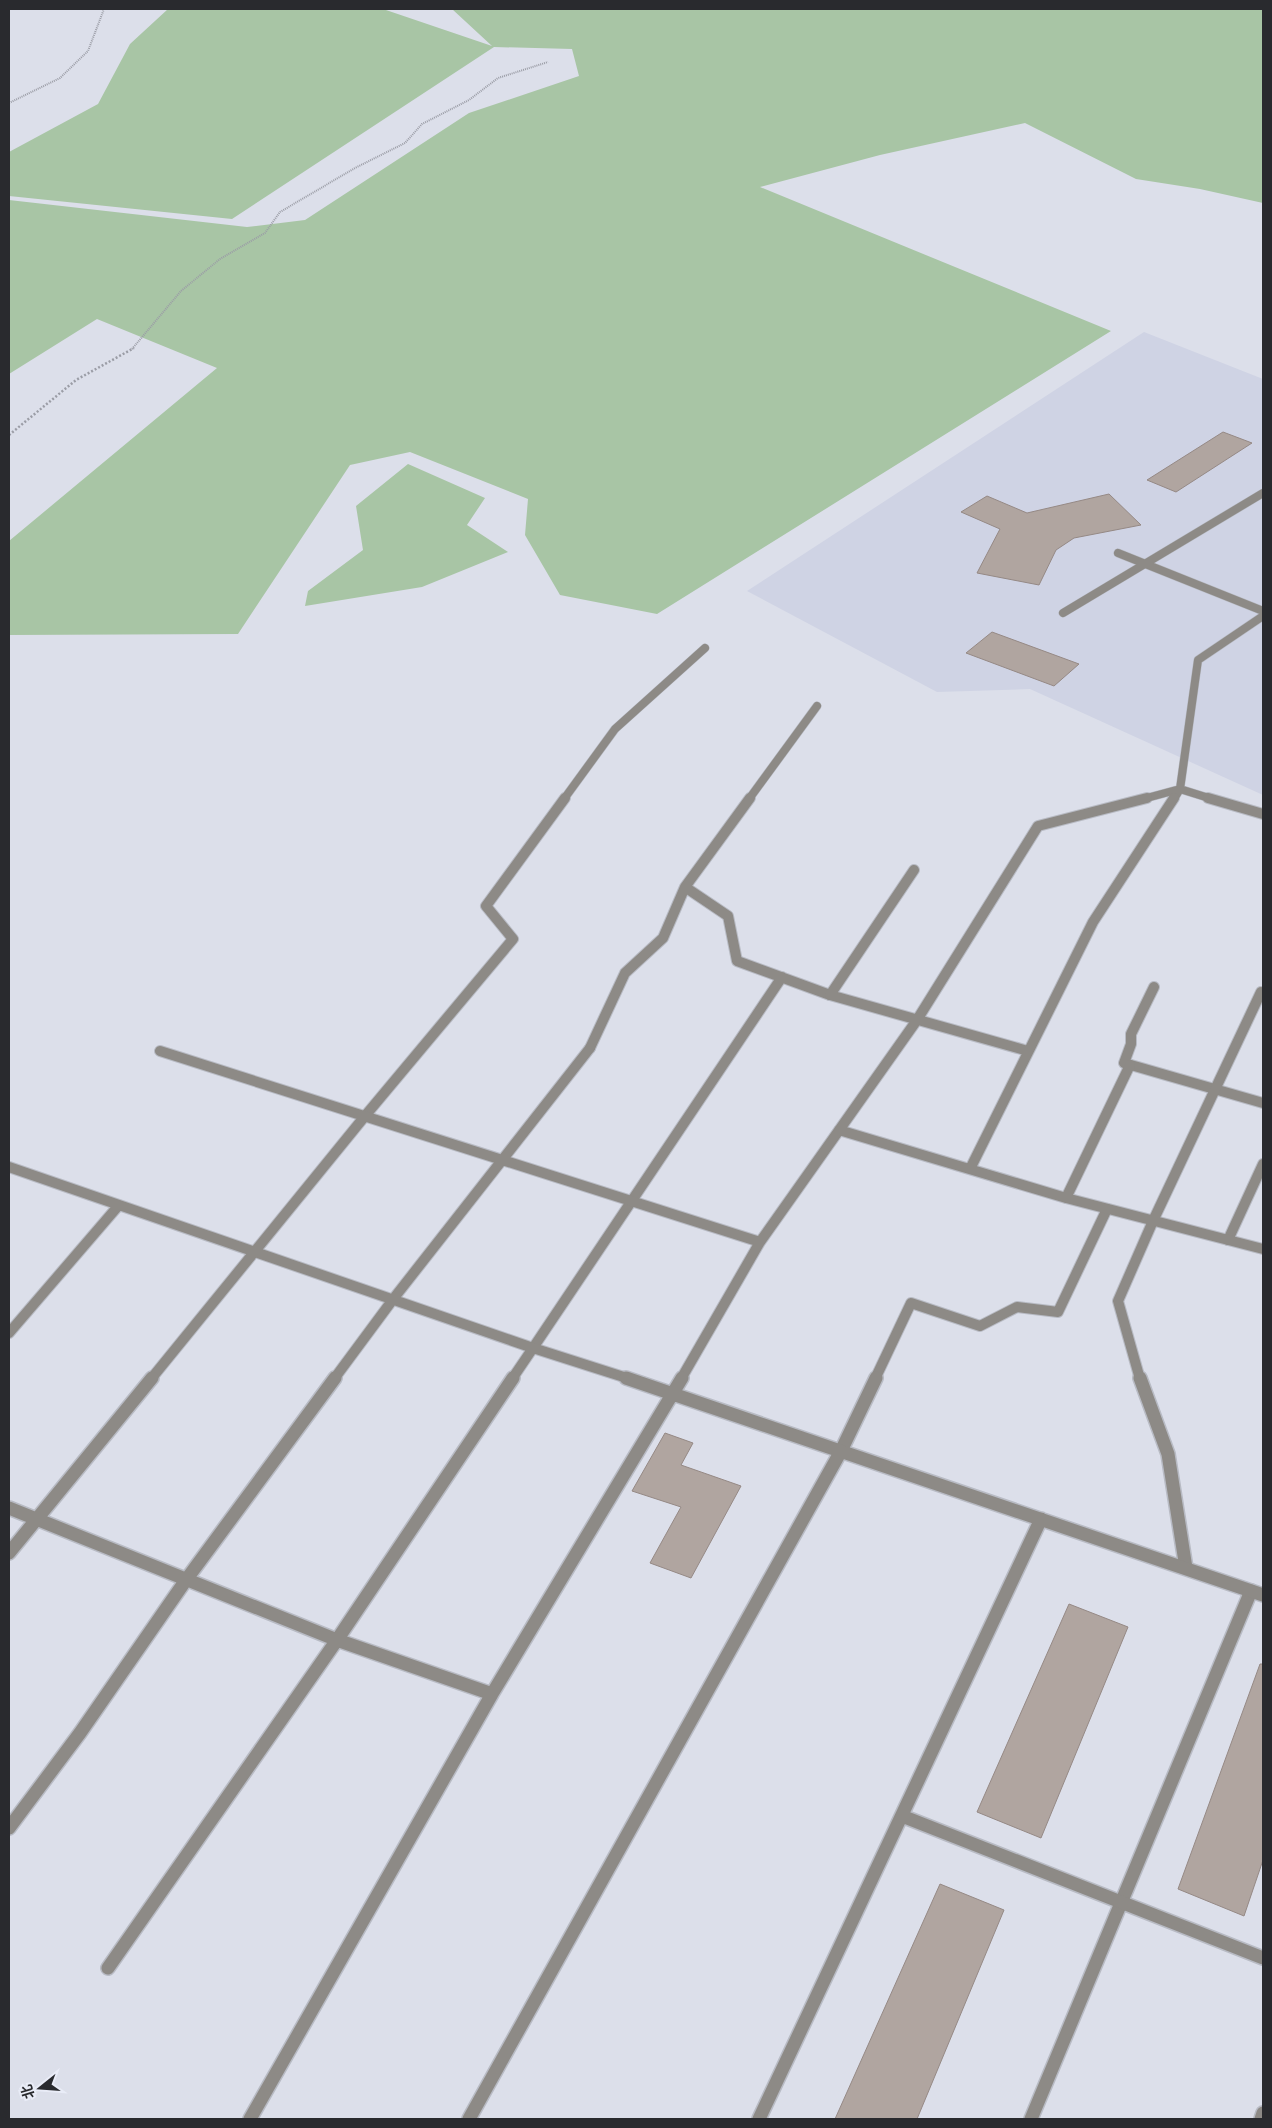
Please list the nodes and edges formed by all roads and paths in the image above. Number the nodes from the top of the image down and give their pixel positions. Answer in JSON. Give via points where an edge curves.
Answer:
{"nodes":[{"id":1,"x":104,"y":9,"type":"edge"},
{"id":2,"x":548,"y":62,"type":"dead end"},
{"id":3,"x":9,"y":103,"type":"edge"},
{"id":4,"x":9,"y":435,"type":"edge"},
{"id":5,"x":1263,"y":493,"type":"edge"},
{"id":6,"x":1118,"y":553,"type":"dead end"},
{"id":7,"x":1145,"y":564,"type":"junction"},
{"id":8,"x":1263,"y":611,"type":"edge"},
{"id":9,"x":1064,"y":613,"type":"dead end"},
{"id":10,"x":1263,"y":616,"type":"edge"},
{"id":11,"x":705,"y":648,"type":"dead end"},
{"id":12,"x":817,"y":706,"type":"dead end"},
{"id":13,"x":1180,"y":789,"type":"junction"},
{"id":14,"x":1263,"y":814,"type":"edge"},
{"id":15,"x":914,"y":870,"type":"dead end"},
{"id":16,"x":685,"y":887,"type":"junction"},
{"id":17,"x":782,"y":977,"type":"junction"},
{"id":18,"x":1154,"y":987,"type":"dead end"},
{"id":19,"x":1262,"y":992,"type":"dead end"},
{"id":20,"x":830,"y":995,"type":"junction"},
{"id":21,"x":917,"y":1020,"type":"junction"},
{"id":22,"x":1028,"y":1051,"type":"junction"},
{"id":23,"x":160,"y":1052,"type":"dead end"},
{"id":24,"x":1130,"y":1065,"type":"junction"},
{"id":25,"x":1215,"y":1090,"type":"junction"},
{"id":26,"x":1263,"y":1103,"type":"edge"},
{"id":27,"x":364,"y":1116,"type":"junction"},
{"id":28,"x":839,"y":1130,"type":"junction"},
{"id":29,"x":502,"y":1160,"type":"junction"},
{"id":30,"x":1263,"y":1164,"type":"edge"},
{"id":31,"x":9,"y":1167,"type":"edge"},
{"id":32,"x":970,"y":1169,"type":"junction"},
{"id":33,"x":1066,"y":1198,"type":"junction"},
{"id":34,"x":632,"y":1201,"type":"junction"},
{"id":35,"x":119,"y":1205,"type":"junction"},
{"id":36,"x":1107,"y":1209,"type":"junction"},
{"id":37,"x":1153,"y":1221,"type":"junction"},
{"id":38,"x":1228,"y":1240,"type":"junction"},
{"id":39,"x":760,"y":1242,"type":"junction"},
{"id":40,"x":1263,"y":1249,"type":"edge"},
{"id":41,"x":255,"y":1251,"type":"junction"},
{"id":42,"x":394,"y":1298,"type":"junction"},
{"id":43,"x":9,"y":1333,"type":"edge"},
{"id":44,"x":533,"y":1348,"type":"junction"},
{"id":45,"x":673,"y":1393,"type":"junction"},
{"id":46,"x":841,"y":1451,"type":"junction"},
{"id":47,"x":9,"y":1508,"type":"edge"},
{"id":48,"x":36,"y":1519,"type":"junction"},
{"id":49,"x":1041,"y":1519,"type":"junction"},
{"id":50,"x":9,"y":1553,"type":"edge"},
{"id":51,"x":1186,"y":1568,"type":"junction"},
{"id":52,"x":186,"y":1580,"type":"junction"},
{"id":53,"x":1257,"y":1593,"type":"edge"},
{"id":54,"x":336,"y":1640,"type":"junction"},
{"id":55,"x":492,"y":1694,"type":"junction"},
{"id":56,"x":902,"y":1816,"type":"junction"},
{"id":57,"x":9,"y":1828,"type":"edge"},
{"id":58,"x":1121,"y":1902,"type":"junction"},
{"id":59,"x":1263,"y":1958,"type":"edge"},
{"id":60,"x":108,"y":1968,"type":"dead end"},
{"id":61,"x":1263,"y":2113,"type":"edge"},
{"id":62,"x":250,"y":2119,"type":"edge"},
{"id":63,"x":469,"y":2119,"type":"edge"},
{"id":64,"x":759,"y":2119,"type":"edge"},
{"id":65,"x":1031,"y":2119,"type":"edge"},
{"id":66,"x":1261,"y":2119,"type":"edge"}],
"edges":[{"from":1,"to":3,"type":"path","via":[[88,51],[60,78]]},
{"from":2,"to":4,"type":"path","via":[[498,78],[469,100],[422,124],[405,143],[280,212],[264,233],[220,259],[181,291],[134,348],[76,380]]},
{"from":5,"to":7,"type":"street"},
{"from":6,"to":7,"type":"street"},
{"from":7,"to":8,"type":"street"},
{"from":7,"to":9,"type":"street"},
{"from":10,"to":13,"type":"street","via":[[1198,660]]},
{"from":11,"to":27,"type":"street","via":[[615,729],[486,906],[514,939]]},
{"from":12,"to":16,"type":"street"},
{"from":13,"to":14,"type":"street"},
{"from":13,"to":21,"type":"street","via":[[1038,826]]},
{"from":13,"to":22,"type":"street","via":[[1092,922]]},
{"from":15,"to":20,"type":"street"},
{"from":16,"to":17,"type":"street","via":[[728,916],[737,961]]},
{"from":16,"to":29,"type":"street","via":[[663,938],[625,973],[590,1048]]},
{"from":17,"to":20,"type":"street"},
{"from":17,"to":34,"type":"street"},
{"from":18,"to":24,"type":"street","via":[[1131,1034],[1124,1063]]},
{"from":19,"to":25,"type":"street"},
{"from":20,"to":21,"type":"street"},
{"from":21,"to":22,"type":"street"},
{"from":21,"to":28,"type":"street"},
{"from":22,"to":32,"type":"street"},
{"from":23,"to":27,"type":"street"},
{"from":24,"to":25,"type":"street"},
{"from":24,"to":33,"type":"street"},
{"from":25,"to":26,"type":"street"},
{"from":25,"to":37,"type":"street"},
{"from":27,"to":29,"type":"street"},
{"from":27,"to":41,"type":"street"},
{"from":28,"to":32,"type":"street"},
{"from":28,"to":39,"type":"street"},
{"from":29,"to":34,"type":"street"},
{"from":29,"to":42,"type":"street"},
{"from":30,"to":38,"type":"street"},
{"from":31,"to":35,"type":"street"},
{"from":32,"to":33,"type":"street"},
{"from":33,"to":36,"type":"street"},
{"from":34,"to":39,"type":"street"},
{"from":34,"to":44,"type":"street"},
{"from":35,"to":41,"type":"street"},
{"from":35,"to":43,"type":"street"},
{"from":36,"to":37,"type":"street"},
{"from":36,"to":46,"type":"street","via":[[1058,1312],[1017,1307],[980,1326],[911,1303]]},
{"from":37,"to":38,"type":"street"},
{"from":37,"to":51,"type":"street","via":[[1118,1301],[1143,1388],[1168,1454]]},
{"from":38,"to":40,"type":"street"},
{"from":39,"to":45,"type":"street"},
{"from":41,"to":42,"type":"street"},
{"from":41,"to":48,"type":"street"},
{"from":42,"to":44,"type":"street"},
{"from":42,"to":52,"type":"street"},
{"from":44,"to":45,"type":"street"},
{"from":44,"to":54,"type":"street"},
{"from":45,"to":46,"type":"street"},
{"from":45,"to":55,"type":"street"},
{"from":46,"to":49,"type":"street"},
{"from":46,"to":63,"type":"street"},
{"from":47,"to":48,"type":"street"},
{"from":48,"to":50,"type":"street"},
{"from":48,"to":52,"type":"street"},
{"from":49,"to":51,"type":"street"},
{"from":49,"to":56,"type":"street"},
{"from":51,"to":53,"type":"street"},
{"from":52,"to":54,"type":"street"},
{"from":52,"to":57,"type":"street","via":[[80,1733]]},
{"from":53,"to":58,"type":"street"},
{"from":54,"to":55,"type":"street"},
{"from":54,"to":60,"type":"street"},
{"from":55,"to":62,"type":"street"},
{"from":56,"to":58,"type":"street"},
{"from":56,"to":64,"type":"street"},
{"from":58,"to":59,"type":"street"},
{"from":58,"to":65,"type":"street"},
{"from":61,"to":66,"type":"street"}]}
